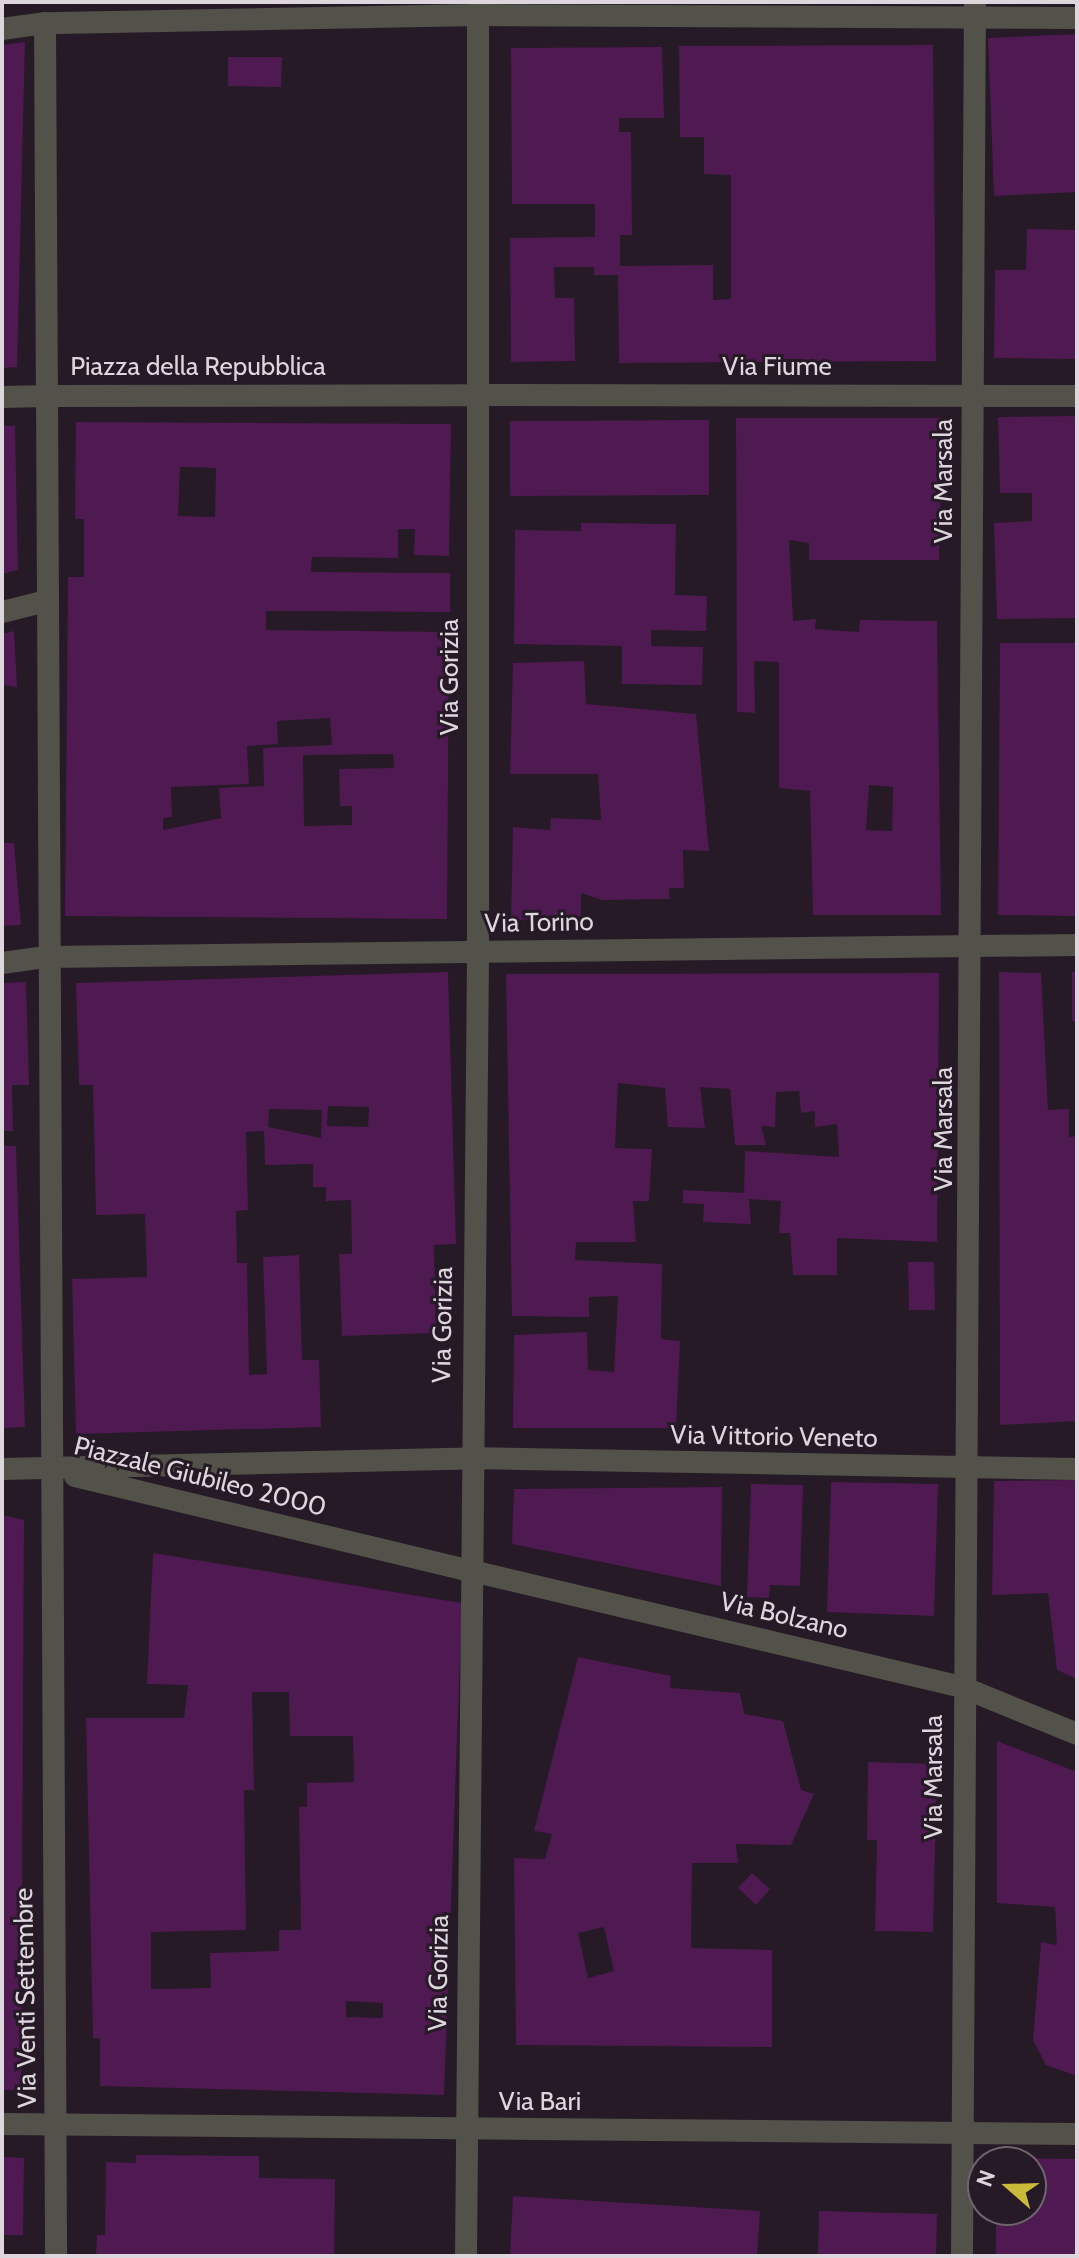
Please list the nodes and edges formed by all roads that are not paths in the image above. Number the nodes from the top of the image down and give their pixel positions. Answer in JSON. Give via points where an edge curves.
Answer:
{"nodes":[{"id":1,"x":478,"y":9,"type":"edge"},
{"id":2,"x":975,"y":10,"type":"edge"},
{"id":3,"x":1077,"y":18,"type":"edge"},
{"id":4,"x":45,"y":23,"type":"junction"},
{"id":5,"x":2,"y":29,"type":"edge"},
{"id":6,"x":478,"y":395,"type":"junction"},
{"id":7,"x":47,"y":396,"type":"junction"},
{"id":8,"x":971,"y":396,"type":"junction"},
{"id":9,"x":1077,"y":396,"type":"edge"},
{"id":10,"x":2,"y":397,"type":"edge"},
{"id":11,"x":46,"y":601,"type":"junction"},
{"id":12,"x":2,"y":612,"type":"edge"},
{"id":13,"x":974,"y":945,"type":"junction"},
{"id":14,"x":1077,"y":945,"type":"edge"},
{"id":15,"x":478,"y":951,"type":"junction"},
{"id":16,"x":45,"y":957,"type":"junction"},
{"id":17,"x":2,"y":963,"type":"edge"},
{"id":18,"x":469,"y":1458,"type":"junction"},
{"id":19,"x":2,"y":1469,"type":"edge"},
{"id":20,"x":46,"y":1469,"type":"junction"},
{"id":21,"x":1077,"y":1469,"type":"edge"},
{"id":22,"x":970,"y":1470,"type":"junction"},
{"id":23,"x":472,"y":1571,"type":"junction"},
{"id":24,"x":962,"y":1687,"type":"junction"},
{"id":25,"x":1077,"y":1734,"type":"edge"},
{"id":26,"x":2,"y":2124,"type":"edge"},
{"id":27,"x":56,"y":2126,"type":"junction"},
{"id":28,"x":466,"y":2129,"type":"junction"},
{"id":29,"x":962,"y":2133,"type":"junction"},
{"id":30,"x":1077,"y":2134,"type":"edge"},
{"id":31,"x":56,"y":2256,"type":"edge"},
{"id":32,"x":466,"y":2256,"type":"edge"},
{"id":33,"x":962,"y":2256,"type":"edge"}],
"edges":[{"from":1,"to":2,"type":"street"},
{"from":1,"to":4,"type":"street"},
{"from":1,"to":6,"type":"street"},
{"from":2,"to":3,"type":"street"},
{"from":2,"to":8,"type":"street","name":"Via Marsala"},
{"from":4,"to":5,"type":"street"},
{"from":4,"to":7,"type":"street","name":"Piazza della Repubblica"},
{"from":6,"to":7,"type":"street","name":"Piazza della Repubblica"},
{"from":6,"to":8,"type":"street","name":"Via Fiume"},
{"from":6,"to":15,"type":"street","name":"Via Gorizia"},
{"from":7,"to":10,"type":"street"},
{"from":7,"to":11,"type":"street","name":"Via Venti Settembre"},
{"from":8,"to":9,"type":"street","name":"Via Fiume"},
{"from":8,"to":13,"type":"street","name":"Via Marsala"},
{"from":11,"to":12,"type":"street"},
{"from":11,"to":16,"type":"street","name":"Via Venti Settembre"},
{"from":13,"to":14,"type":"street","name":"Via Torino"},
{"from":13,"to":15,"type":"street","name":"Via Torino"},
{"from":13,"to":22,"type":"street","name":"Via Marsala"},
{"from":15,"to":16,"type":"street","name":"Via Torino"},
{"from":15,"to":18,"type":"street","name":"Via Gorizia"},
{"from":16,"to":17,"type":"street","name":"Via Torino"},
{"from":16,"to":20,"type":"street","name":"Via Venti Settembre"},
{"from":18,"to":20,"type":"street","name":"Piazzale Giubileo 2000"},
{"from":18,"to":22,"type":"street","name":"Via Vittorio Veneto"},
{"from":18,"to":23,"type":"street","name":"Via Gorizia"},
{"from":19,"to":20,"type":"street"},
{"from":20,"to":23,"type":"street","name":"Piazzale Giubileo 2000"},
{"from":20,"to":27,"type":"street","name":"Via Venti Settembre"},
{"from":21,"to":22,"type":"street","name":"Via Vittorio Veneto"},
{"from":22,"to":24,"type":"street","name":"Via Marsala"},
{"from":23,"to":24,"type":"street","name":"Via Bolzano"},
{"from":23,"to":28,"type":"street","name":"Via Gorizia"},
{"from":24,"to":25,"type":"street","name":"Via Bolzano"},
{"from":24,"to":29,"type":"street","name":"Via Marsala"},
{"from":26,"to":27,"type":"street","name":"Via Bari"},
{"from":27,"to":28,"type":"street","name":"Via Bari"},
{"from":27,"to":31,"type":"street","name":"Via Venti Settembre"},
{"from":28,"to":29,"type":"street","name":"Via Bari"},
{"from":28,"to":32,"type":"street","name":"Via Gorizia"},
{"from":29,"to":30,"type":"street","name":"Via Bari"},
{"from":29,"to":33,"type":"street","name":"Via Marsala"}]}
